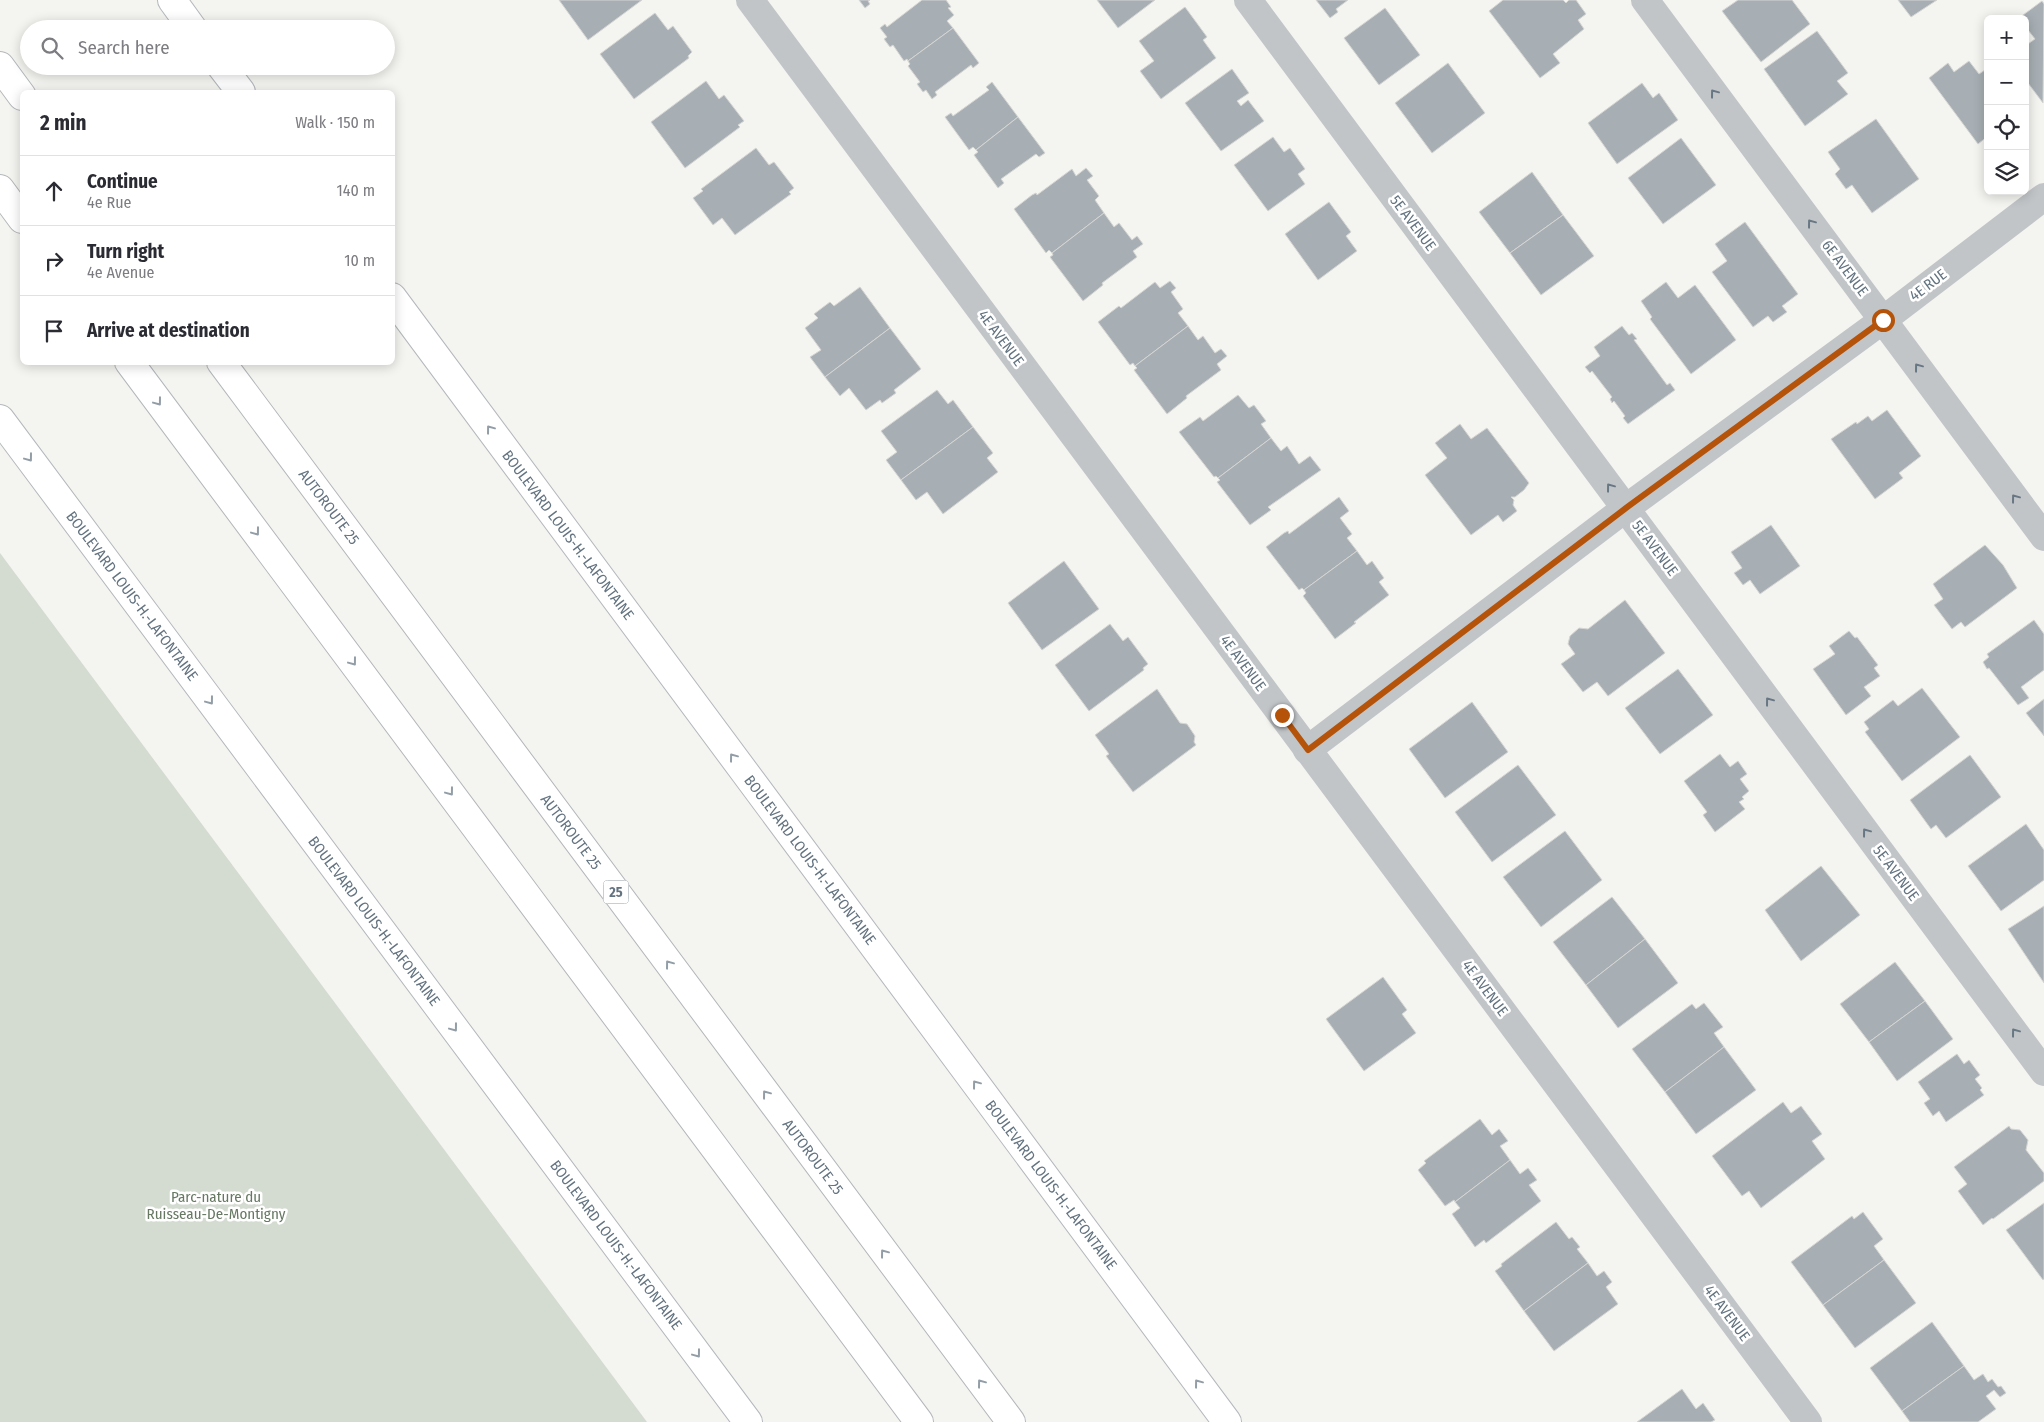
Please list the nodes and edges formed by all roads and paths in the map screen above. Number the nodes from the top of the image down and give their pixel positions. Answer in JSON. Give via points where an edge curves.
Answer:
{"nodes":[{"id":1,"x":172,"y":0,"type":"edge"},
{"id":2,"x":750,"y":0,"type":"edge"},
{"id":3,"x":1248,"y":0,"type":"edge"},
{"id":4,"x":1645,"y":0,"type":"edge"},
{"id":5,"x":186,"y":20,"type":"edge"},
{"id":6,"x":0,"y":66,"type":"edge"},
{"id":7,"x":228,"y":75,"type":"edge"},
{"id":8,"x":239,"y":90,"type":"edge"},
{"id":9,"x":20,"y":93,"type":"edge"},
{"id":10,"x":0,"y":189,"type":"edge"},
{"id":11,"x":2044,"y":197,"type":"edge"},
{"id":12,"x":20,"y":216,"type":"edge"},
{"id":13,"x":395,"y":301,"type":"edge"},
{"id":14,"x":1883,"y":320,"type":"junction"},
{"id":15,"x":131,"y":365,"type":"edge"},
{"id":16,"x":223,"y":365,"type":"edge"},
{"id":17,"x":0,"y":419,"type":"edge"},
{"id":18,"x":1626,"y":508,"type":"junction"},
{"id":19,"x":2044,"y":537,"type":"edge"},
{"id":20,"x":1308,"y":750,"type":"junction"},
{"id":21,"x":2044,"y":1072,"type":"edge"},
{"id":22,"x":748,"y":1422,"type":"edge"},
{"id":23,"x":919,"y":1422,"type":"edge"},
{"id":24,"x":1010,"y":1422,"type":"edge"},
{"id":25,"x":1227,"y":1422,"type":"edge"},
{"id":26,"x":1808,"y":1422,"type":"edge"}],
"edges":[{"from":1,"to":5,"type":"main road"},
{"from":2,"to":20,"type":"street","name":"4E AVENUE"},
{"from":18,"to":3,"type":"street","name":"5E AVENUE","one_way":true},
{"from":14,"to":4,"type":"street","name":"6E AVENUE","one_way":true},
{"from":6,"to":9,"type":"main road"},
{"from":7,"to":8,"type":"main road"},
{"from":10,"to":12,"type":"main road"},
{"from":11,"to":14,"type":"street","name":"4E RUE"},
{"from":25,"to":13,"type":"main road","name":"BOULEVARD LOUIS-H.-LAFONTAINE","one_way":true},
{"from":14,"to":18,"type":"street","name":"4E RUE"},
{"from":19,"to":14,"type":"street","name":"6E AVENUE","one_way":true},
{"from":15,"to":23,"type":"main road","one_way":true},
{"from":24,"to":16,"type":"main road","name":"AUTOROUTE 25","number":"25","one_way":true},
{"from":17,"to":22,"type":"main road","name":"BOULEVARD LOUIS-H.-LAFONTAINE","one_way":true},
{"from":18,"to":20,"type":"street","name":"4E RUE"},
{"from":21,"to":18,"type":"street","name":"5E AVENUE","one_way":true},
{"from":20,"to":26,"type":"street","name":"4E AVENUE"}]}
